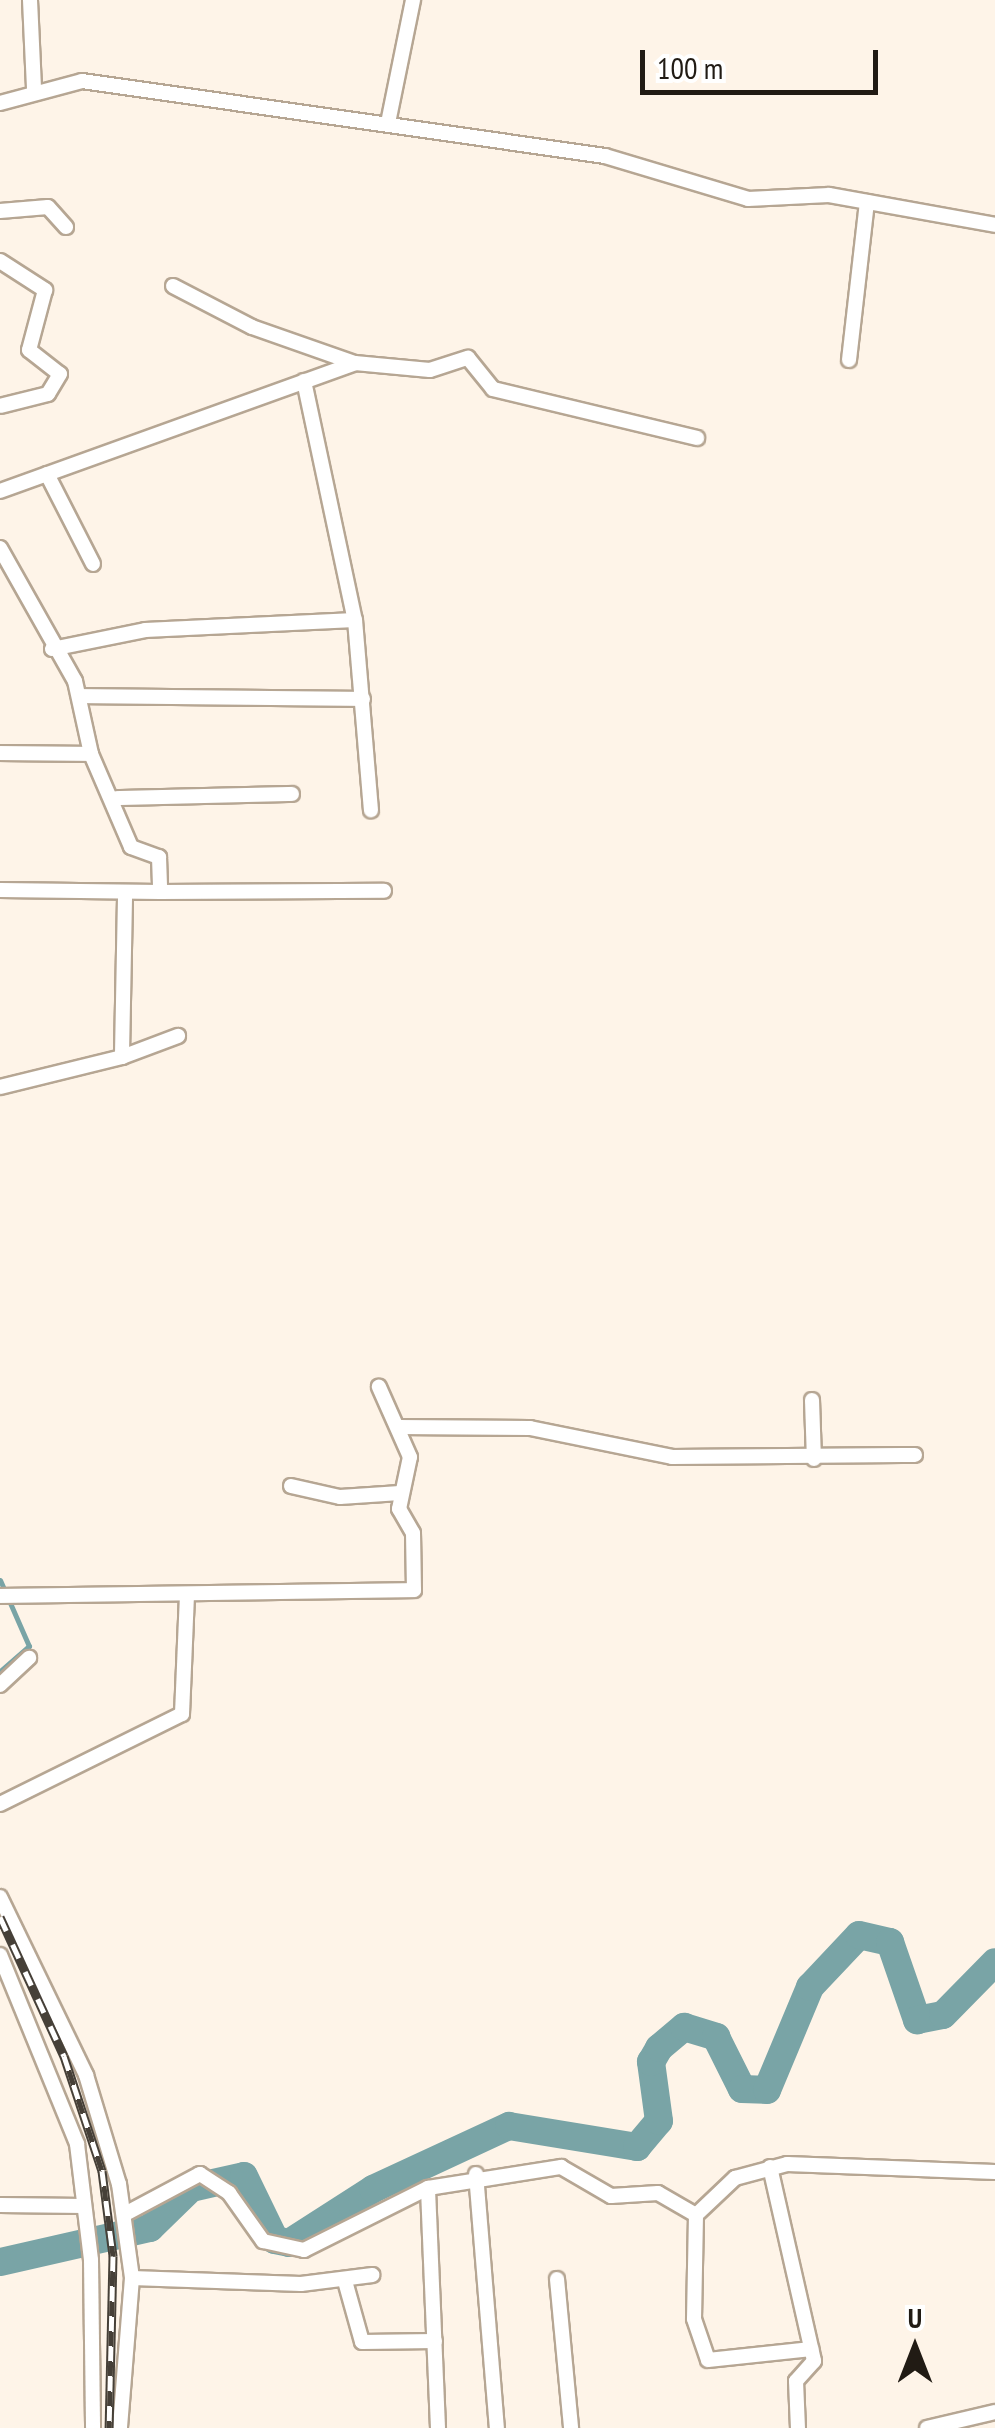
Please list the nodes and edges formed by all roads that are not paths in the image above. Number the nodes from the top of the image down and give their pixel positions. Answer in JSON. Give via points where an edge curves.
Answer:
{"nodes":[{"id":1,"x":30,"y":0,"type":"edge"},
{"id":2,"x":413,"y":0,"type":"edge"},
{"id":3,"x":34,"y":89,"type":"junction"},
{"id":4,"x":0,"y":103,"type":"edge"},
{"id":5,"x":388,"y":123,"type":"junction"},
{"id":6,"x":867,"y":202,"type":"junction"},
{"id":7,"x":0,"y":211,"type":"edge"},
{"id":8,"x":995,"y":225,"type":"edge"},
{"id":9,"x":66,"y":227,"type":"dead end"},
{"id":10,"x":0,"y":261,"type":"edge"},
{"id":11,"x":173,"y":286,"type":"dead end"},
{"id":12,"x":850,"y":360,"type":"dead end"},
{"id":13,"x":356,"y":363,"type":"junction"},
{"id":14,"x":304,"y":381,"type":"junction"},
{"id":15,"x":0,"y":406,"type":"edge"},
{"id":16,"x":697,"y":438,"type":"dead end"},
{"id":17,"x":47,"y":474,"type":"junction"},
{"id":18,"x":0,"y":491,"type":"edge"},
{"id":19,"x":0,"y":548,"type":"edge"},
{"id":20,"x":93,"y":564,"type":"dead end"},
{"id":21,"x":356,"y":620,"type":"junction"},
{"id":22,"x":52,"y":650,"type":"junction"},
{"id":23,"x":80,"y":696,"type":"junction"},
{"id":24,"x":363,"y":700,"type":"junction"},
{"id":25,"x":0,"y":753,"type":"edge"},
{"id":26,"x":91,"y":754,"type":"junction"},
{"id":27,"x":292,"y":794,"type":"dead end"},
{"id":28,"x":117,"y":798,"type":"junction"},
{"id":29,"x":371,"y":810,"type":"dead end"},
{"id":30,"x":0,"y":890,"type":"edge"},
{"id":31,"x":384,"y":890,"type":"dead end"},
{"id":32,"x":160,"y":892,"type":"junction"},
{"id":33,"x":125,"y":898,"type":"junction"},
{"id":34,"x":178,"y":1036,"type":"dead end"},
{"id":35,"x":122,"y":1057,"type":"junction"},
{"id":36,"x":0,"y":1087,"type":"edge"},
{"id":37,"x":380,"y":1387,"type":"dead end"},
{"id":38,"x":812,"y":1400,"type":"dead end"},
{"id":39,"x":398,"y":1427,"type":"junction"},
{"id":40,"x":916,"y":1455,"type":"dead end"},
{"id":41,"x":814,"y":1459,"type":"junction"},
{"id":42,"x":291,"y":1486,"type":"dead end"},
{"id":43,"x":400,"y":1493,"type":"junction"},
{"id":44,"x":187,"y":1594,"type":"junction"},
{"id":45,"x":0,"y":1596,"type":"edge"},
{"id":46,"x":28,"y":1658,"type":"dead end"},
{"id":47,"x":0,"y":1684,"type":"edge"},
{"id":48,"x":0,"y":1804,"type":"edge"},
{"id":49,"x":0,"y":1897,"type":"edge"},
{"id":50,"x":0,"y":1954,"type":"edge"},
{"id":51,"x":7,"y":1986,"type":"edge"},
{"id":52,"x":770,"y":2167,"type":"junction"},
{"id":53,"x":995,"y":2172,"type":"edge"},
{"id":54,"x":476,"y":2174,"type":"junction"},
{"id":55,"x":428,"y":2188,"type":"junction"},
{"id":56,"x":0,"y":2205,"type":"edge"},
{"id":57,"x":84,"y":2206,"type":"junction"},
{"id":58,"x":696,"y":2215,"type":"junction"},
{"id":59,"x":127,"y":2221,"type":"junction"},
{"id":60,"x":372,"y":2275,"type":"dead end"},
{"id":61,"x":132,"y":2278,"type":"junction"},
{"id":62,"x":557,"y":2279,"type":"dead end"},
{"id":63,"x":345,"y":2281,"type":"junction"},
{"id":64,"x":435,"y":2341,"type":"junction"},
{"id":65,"x":811,"y":2350,"type":"junction"},
{"id":66,"x":995,"y":2412,"type":"edge"},
{"id":67,"x":93,"y":2428,"type":"edge"},
{"id":68,"x":120,"y":2428,"type":"edge"},
{"id":69,"x":438,"y":2428,"type":"edge"},
{"id":70,"x":497,"y":2428,"type":"edge"},
{"id":71,"x":571,"y":2428,"type":"edge"},
{"id":72,"x":798,"y":2428,"type":"edge"},
{"id":73,"x":927,"y":2428,"type":"edge"}],
"edges":[{"from":1,"to":3,"type":"street"},
{"from":2,"to":5,"type":"street"},
{"from":3,"to":4,"type":"street"},
{"from":3,"to":5,"type":"street","via":[[82,80]]},
{"from":5,"to":6,"type":"street","via":[[642,164],[748,199],[807,193]]},
{"from":6,"to":8,"type":"street"},
{"from":6,"to":12,"type":"street"},
{"from":7,"to":9,"type":"street","via":[[48,207]]},
{"from":10,"to":15,"type":"street","via":[[46,290],[29,350],[60,374],[48,394]]},
{"from":11,"to":13,"type":"street"},
{"from":13,"to":14,"type":"street"},
{"from":13,"to":16,"type":"street","via":[[430,370],[468,358],[493,390]]},
{"from":14,"to":17,"type":"street"},
{"from":14,"to":21,"type":"street"},
{"from":17,"to":18,"type":"street"},
{"from":17,"to":20,"type":"street"},
{"from":19,"to":22,"type":"street"},
{"from":21,"to":22,"type":"street","via":[[145,630]]},
{"from":21,"to":24,"type":"street"},
{"from":22,"to":23,"type":"street"},
{"from":23,"to":24,"type":"street"},
{"from":23,"to":26,"type":"street"},
{"from":24,"to":29,"type":"street"},
{"from":25,"to":26,"type":"street"},
{"from":26,"to":28,"type":"street"},
{"from":27,"to":28,"type":"street"},
{"from":28,"to":32,"type":"street","via":[[132,850],[159,857]]},
{"from":30,"to":33,"type":"street"},
{"from":31,"to":32,"type":"street"},
{"from":32,"to":33,"type":"street"},
{"from":33,"to":35,"type":"street"},
{"from":34,"to":35,"type":"street"},
{"from":35,"to":36,"type":"street"},
{"from":37,"to":39,"type":"street"},
{"from":38,"to":41,"type":"street"},
{"from":39,"to":41,"type":"street","via":[[456,1422],[585,1436],[648,1454]]},
{"from":39,"to":43,"type":"street","via":[[410,1465]]},
{"from":40,"to":41,"type":"street"},
{"from":42,"to":43,"type":"street","via":[[340,1497]]},
{"from":43,"to":44,"type":"street","via":[[413,1533],[414,1590]]},
{"from":44,"to":45,"type":"street"},
{"from":44,"to":48,"type":"street","via":[[182,1714]]},
{"from":46,"to":47,"type":"street"},
{"from":49,"to":59,"type":"street","via":[[86,2074]]},
{"from":50,"to":51,"type":"street"},
{"from":51,"to":57,"type":"street","via":[[60,2091]]},
{"from":52,"to":53,"type":"street"},
{"from":52,"to":58,"type":"street","via":[[735,2178]]},
{"from":52,"to":65,"type":"street"},
{"from":54,"to":55,"type":"street"},
{"from":54,"to":58,"type":"street","via":[[561,2167],[611,2196],[658,2193]]},
{"from":54,"to":70,"type":"street"},
{"from":55,"to":59,"type":"street","via":[[304,2250],[281,2251],[229,2193],[190,2175]]},
{"from":55,"to":64,"type":"street"},
{"from":56,"to":57,"type":"street"},
{"from":57,"to":67,"type":"street"},
{"from":58,"to":65,"type":"street","via":[[694,2319],[708,2360]]},
{"from":59,"to":61,"type":"street"},
{"from":60,"to":63,"type":"street"},
{"from":61,"to":63,"type":"street"},
{"from":61,"to":68,"type":"street"},
{"from":62,"to":71,"type":"street"},
{"from":63,"to":64,"type":"street","via":[[362,2342]]},
{"from":64,"to":69,"type":"street"},
{"from":65,"to":72,"type":"street","via":[[814,2370],[796,2380]]},
{"from":66,"to":73,"type":"street"}]}
